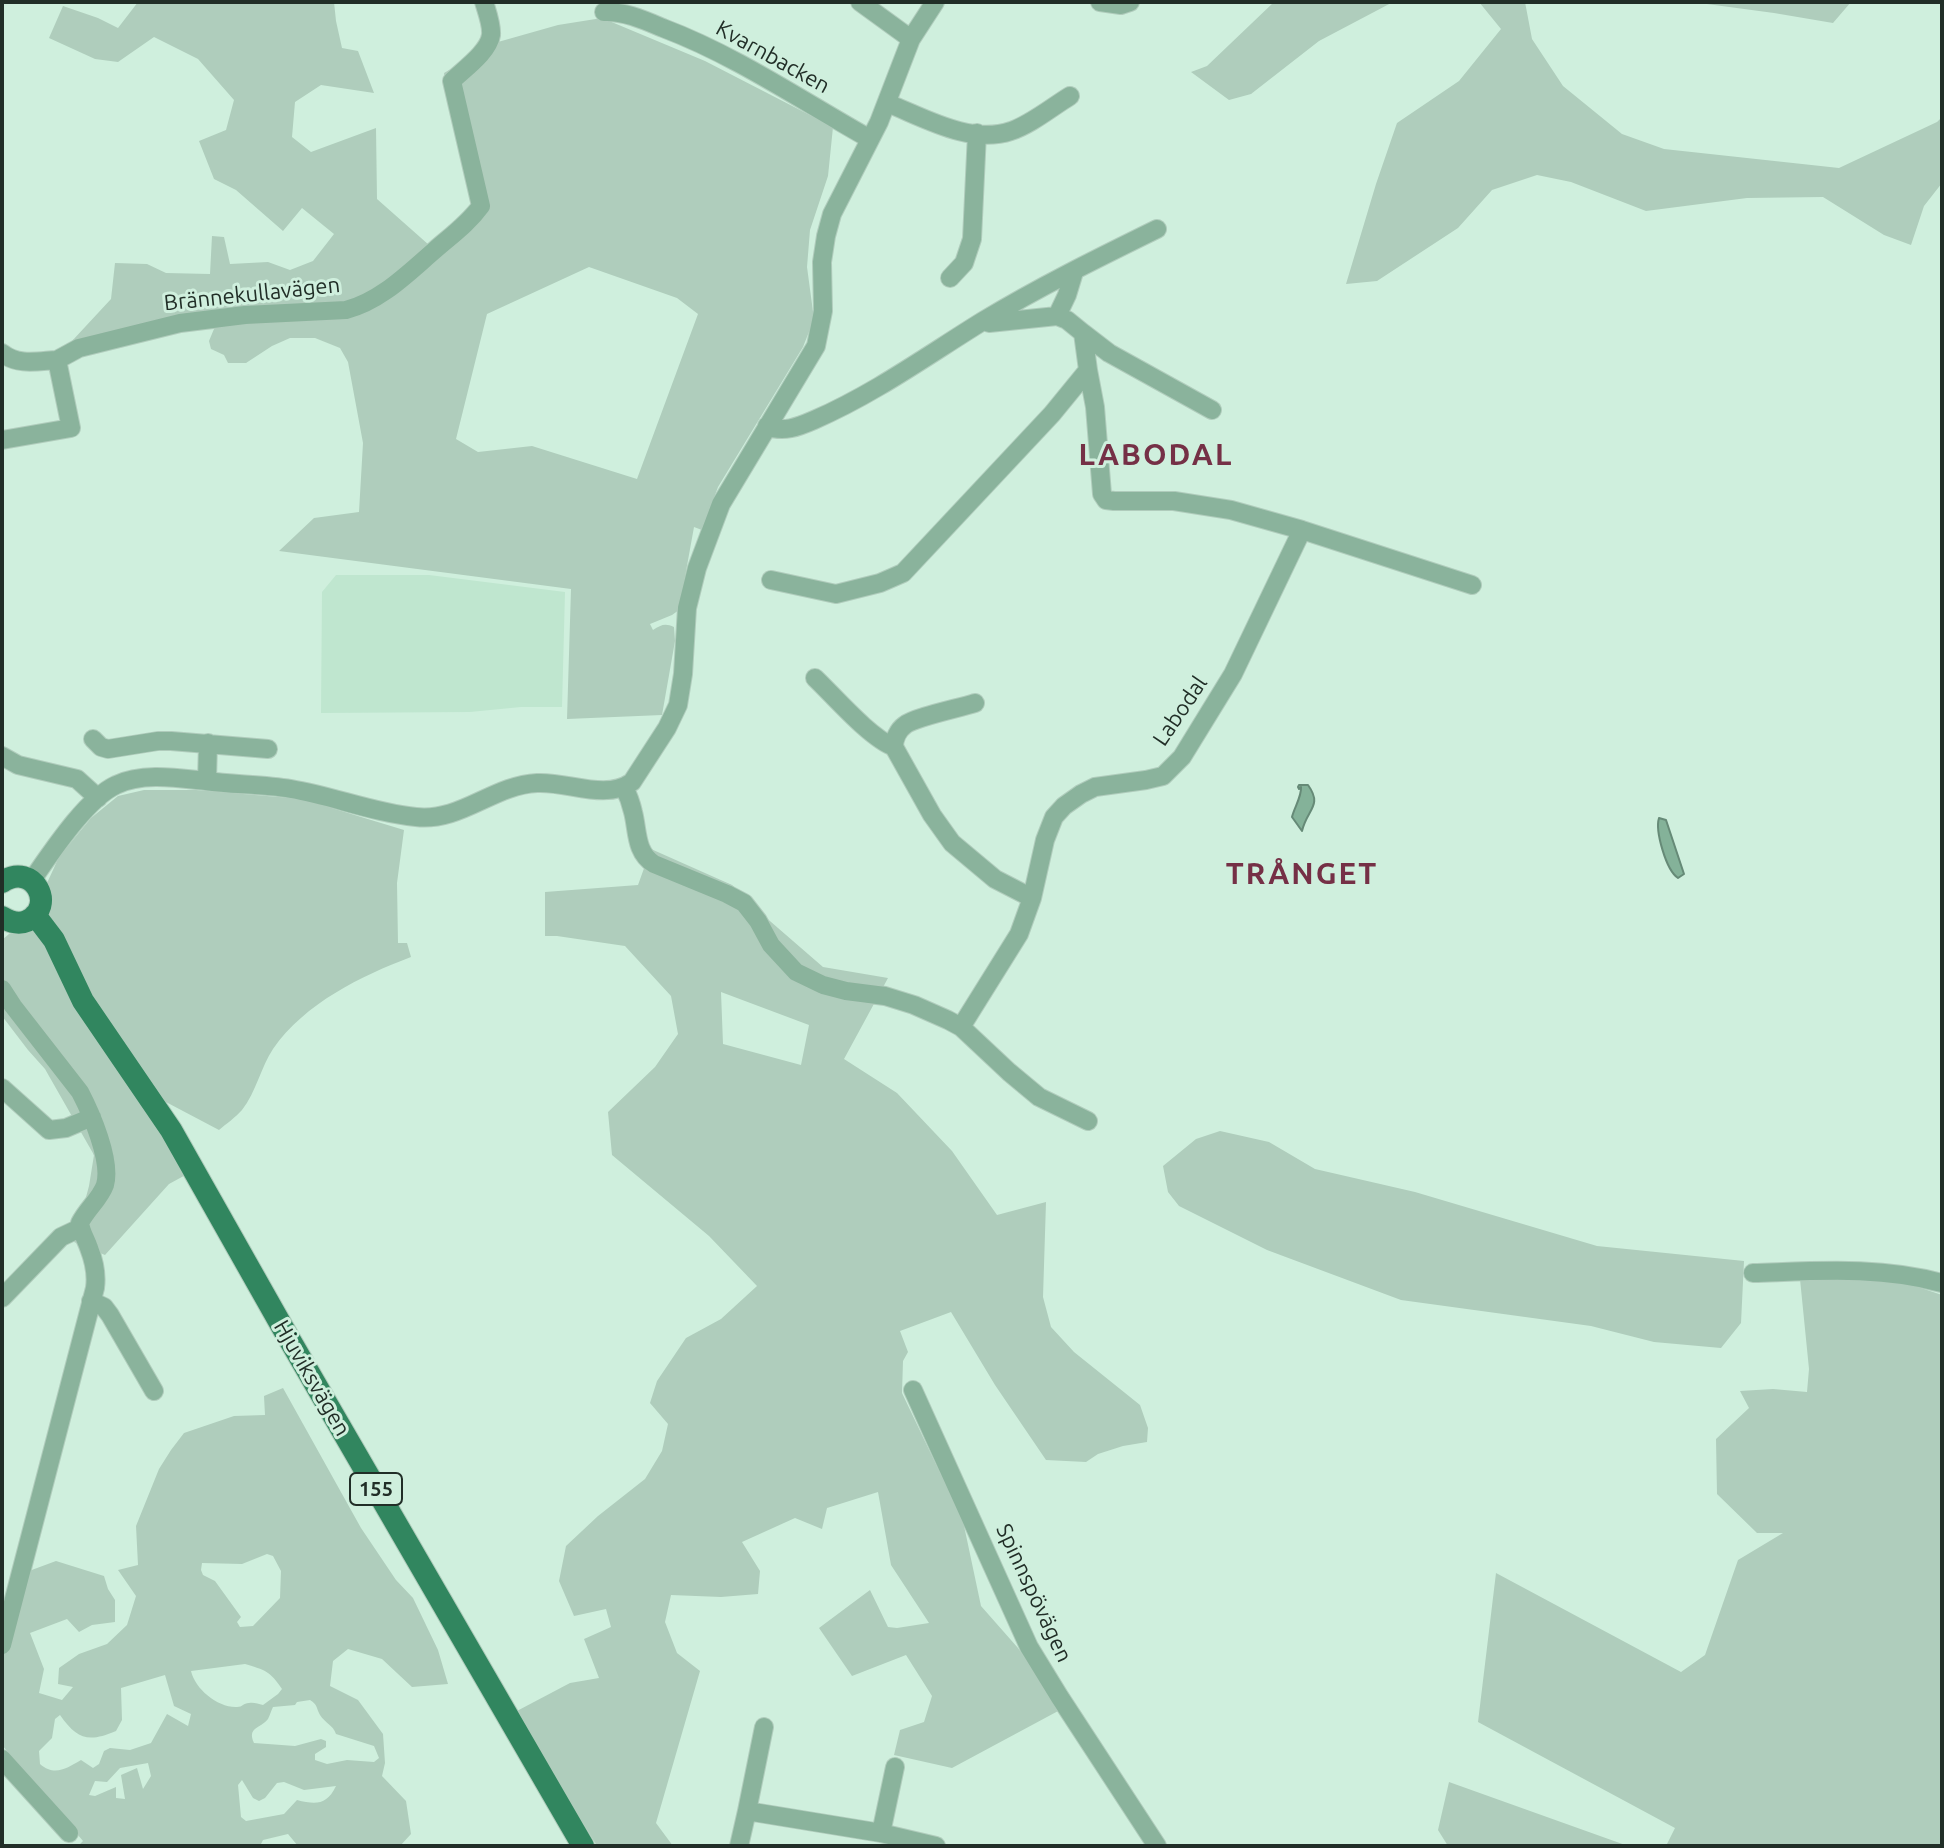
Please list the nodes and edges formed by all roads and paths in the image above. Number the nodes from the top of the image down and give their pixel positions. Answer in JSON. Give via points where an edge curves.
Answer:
{"nodes":[{"id":1,"x":484,"y":2,"type":"edge"},
{"id":2,"x":860,"y":2,"type":"edge"},
{"id":3,"x":935,"y":2,"type":"edge"},
{"id":4,"x":1100,"y":2,"type":"edge"},
{"id":5,"x":1130,"y":2,"type":"edge"},
{"id":6,"x":604,"y":12,"type":"dead end"},
{"id":7,"x":911,"y":39,"type":"junction"},
{"id":8,"x":1070,"y":96,"type":"dead end"},
{"id":9,"x":887,"y":103,"type":"junction"},
{"id":10,"x":977,"y":133,"type":"junction"},
{"id":11,"x":870,"y":139,"type":"junction"},
{"id":12,"x":1157,"y":229,"type":"dead end"},
{"id":13,"x":1074,"y":272,"type":"junction"},
{"id":14,"x":950,"y":278,"type":"dead end"},
{"id":15,"x":1057,"y":316,"type":"junction"},
{"id":16,"x":986,"y":320,"type":"junction"},
{"id":17,"x":1083,"y":333,"type":"junction"},
{"id":18,"x":2,"y":353,"type":"edge"},
{"id":19,"x":57,"y":360,"type":"junction"},
{"id":20,"x":1088,"y":370,"type":"junction"},
{"id":21,"x":1212,"y":410,"type":"dead end"},
{"id":22,"x":767,"y":426,"type":"junction"},
{"id":23,"x":2,"y":440,"type":"edge"},
{"id":24,"x":1302,"y":530,"type":"junction"},
{"id":25,"x":771,"y":580,"type":"dead end"},
{"id":26,"x":1472,"y":585,"type":"dead end"},
{"id":27,"x":815,"y":678,"type":"dead end"},
{"id":28,"x":975,"y":703,"type":"dead end"},
{"id":29,"x":93,"y":739,"type":"dead end"},
{"id":30,"x":208,"y":743,"type":"junction"},
{"id":31,"x":894,"y":747,"type":"junction"},
{"id":32,"x":268,"y":749,"type":"dead end"},
{"id":33,"x":2,"y":756,"type":"edge"},
{"id":34,"x":207,"y":781,"type":"junction"},
{"id":35,"x":624,"y":787,"type":"junction"},
{"id":36,"x":98,"y":798,"type":"junction"},
{"id":37,"x":32,"y":880,"type":"junction"},
{"id":38,"x":2,"y":882,"type":"edge"},
{"id":39,"x":1032,"y":898,"type":"junction"},
{"id":40,"x":35,"y":915,"type":"junction"},
{"id":41,"x":2,"y":917,"type":"edge"},
{"id":42,"x":2,"y":989,"type":"edge"},
{"id":43,"x":961,"y":1027,"type":"junction"},
{"id":44,"x":2,"y":1088,"type":"edge"},
{"id":45,"x":92,"y":1117,"type":"junction"},
{"id":46,"x":1088,"y":1121,"type":"dead end"},
{"id":47,"x":80,"y":1228,"type":"junction"},
{"id":48,"x":1753,"y":1273,"type":"dead end"},
{"id":49,"x":1942,"y":1283,"type":"edge"},
{"id":50,"x":2,"y":1298,"type":"edge"},
{"id":51,"x":91,"y":1301,"type":"junction"},
{"id":52,"x":913,"y":1390,"type":"dead end"},
{"id":53,"x":154,"y":1391,"type":"dead end"},
{"id":54,"x":2,"y":1645,"type":"edge"},
{"id":55,"x":764,"y":1727,"type":"dead end"},
{"id":56,"x":2,"y":1759,"type":"edge"},
{"id":57,"x":895,"y":1767,"type":"dead end"},
{"id":58,"x":747,"y":1811,"type":"junction"},
{"id":59,"x":69,"y":1833,"type":"dead end"},
{"id":60,"x":881,"y":1833,"type":"junction"},
{"id":61,"x":1150,"y":1844,"type":"edge"},
{"id":62,"x":583,"y":1846,"type":"edge"},
{"id":63,"x":739,"y":1846,"type":"edge"},
{"id":64,"x":936,"y":1846,"type":"edge"}],
"edges":[{"from":1,"to":19,"type":"street","name":"Brännekullavägen","via":[[489,42],[452,81],[481,206],[406,275],[362,306],[346,310],[180,323],[79,348]]},
{"from":2,"to":7,"type":"street"},
{"from":3,"to":7,"type":"street"},
{"from":4,"to":5,"type":"street"},
{"from":6,"to":11,"type":"street","name":"Kvarnbacken","via":[[689,37]]},
{"from":7,"to":9,"type":"street"},
{"from":8,"to":10,"type":"street","via":[[1014,130]]},
{"from":9,"to":10,"type":"street"},
{"from":9,"to":11,"type":"street"},
{"from":10,"to":14,"type":"street","via":[[972,239],[964,263]]},
{"from":11,"to":22,"type":"street","via":[[826,236],[816,346]]},
{"from":12,"to":13,"type":"street"},
{"from":13,"to":15,"type":"street"},
{"from":13,"to":16,"type":"street"},
{"from":15,"to":16,"type":"street"},
{"from":15,"to":17,"type":"street"},
{"from":16,"to":22,"type":"street","via":[[832,412],[789,429]]},
{"from":17,"to":20,"type":"street"},
{"from":17,"to":21,"type":"street"},
{"from":18,"to":19,"type":"street","via":[[19,362]]},
{"from":19,"to":23,"type":"street","via":[[71,428]]},
{"from":20,"to":24,"type":"street","via":[[1106,500],[1201,505]]},
{"from":20,"to":25,"type":"street","via":[[903,573],[836,594]]},
{"from":22,"to":35,"type":"street","via":[[721,504],[697,568],[674,716],[637,777]]},
{"from":24,"to":26,"type":"street"},
{"from":24,"to":39,"type":"street","name":"Labodal","via":[[1237,667],[1182,757],[1163,776],[1095,787],[1064,806],[1045,840]]},
{"from":27,"to":31,"type":"street"},
{"from":28,"to":31,"type":"street","via":[[904,725]]},
{"from":29,"to":30,"type":"street","via":[[108,749],[158,741]]},
{"from":30,"to":32,"type":"street"},
{"from":30,"to":34,"type":"street"},
{"from":31,"to":39,"type":"street","via":[[952,843],[995,879]]},
{"from":33,"to":36,"type":"street","via":[[77,779]]},
{"from":34,"to":35,"type":"street","via":[[288,788],[431,818],[537,783],[608,791]]},
{"from":34,"to":36,"type":"street","via":[[139,778]]},
{"from":35,"to":43,"type":"street","via":[[644,856],[744,903],[796,972],[823,985],[914,1005]]},
{"from":36,"to":37,"type":"street"},
{"from":37,"to":38,"type":"main road","via":[[17,876]]},
{"from":37,"to":40,"type":"main road","name":"Hjuviksvägen","number":"155","via":[[41,897]]},
{"from":39,"to":43,"type":"street","name":"Labodal","via":[[1019,934]]},
{"from":40,"to":41,"type":"main road","via":[[21,923]]},
{"from":40,"to":62,"type":"main road","name":"Hjuviksvägen","number":"155","via":[[54,940],[83,1001],[171,1130]]},
{"from":42,"to":45,"type":"street","via":[[80,1092]]},
{"from":43,"to":46,"type":"street","via":[[1039,1097]]},
{"from":44,"to":45,"type":"street","via":[[49,1130]]},
{"from":45,"to":47,"type":"street","via":[[106,1182]]},
{"from":47,"to":50,"type":"street","via":[[61,1237]]},
{"from":47,"to":51,"type":"street","via":[[95,1270]]},
{"from":48,"to":49,"type":"street","via":[[1856,1270]]},
{"from":51,"to":53,"type":"street","via":[[110,1315]]},
{"from":51,"to":54,"type":"street"},
{"from":52,"to":61,"type":"street","name":"Spinnspövägen","via":[[1029,1647]]},
{"from":55,"to":58,"type":"street"},
{"from":56,"to":59,"type":"street"},
{"from":57,"to":60,"type":"street"},
{"from":58,"to":60,"type":"street"},
{"from":58,"to":63,"type":"street"},
{"from":60,"to":64,"type":"street"}]}
